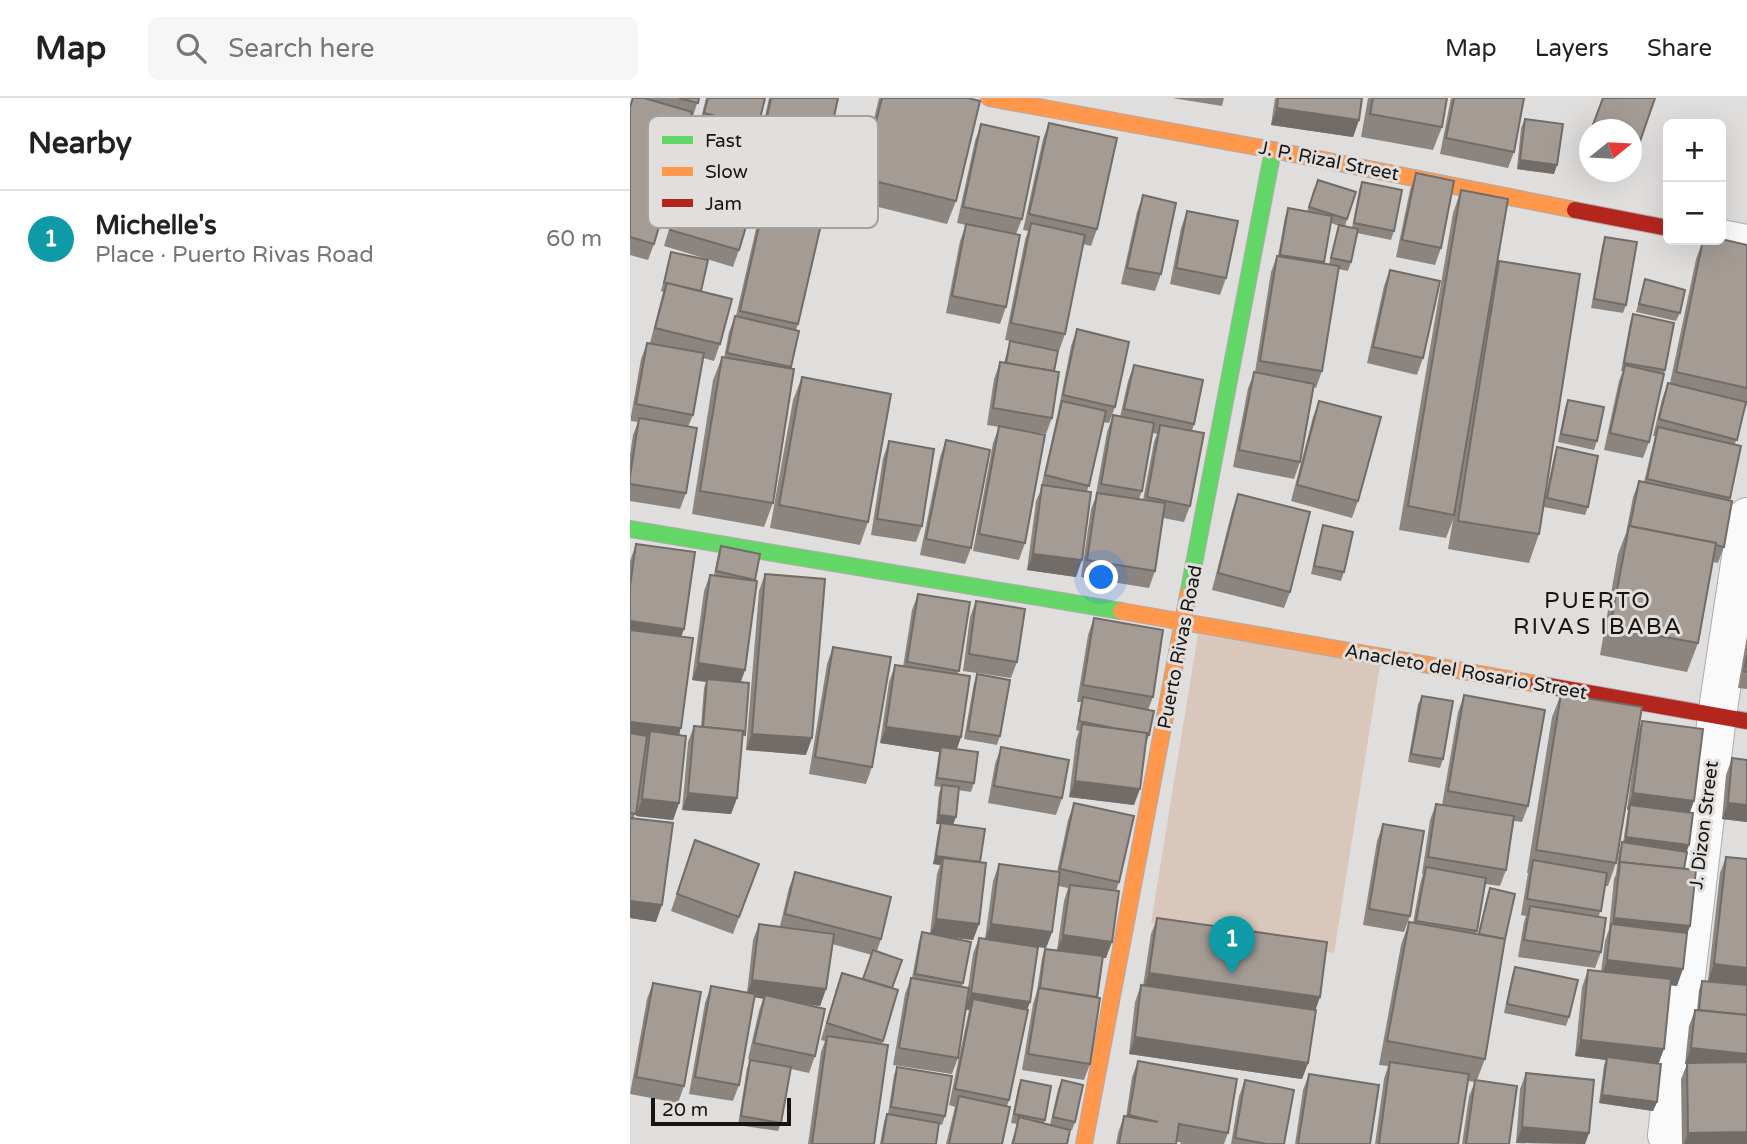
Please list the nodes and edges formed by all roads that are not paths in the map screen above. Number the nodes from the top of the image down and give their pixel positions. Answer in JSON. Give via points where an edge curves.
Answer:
{"nodes":[{"id":1,"x":989,"y":98,"type":"edge"},
{"id":2,"x":1273,"y":150,"type":"junction"},
{"id":3,"x":1663,"y":227,"type":"edge"},
{"id":4,"x":1726,"y":240,"type":"edge"},
{"id":5,"x":1747,"y":244,"type":"edge"},
{"id":6,"x":1747,"y":517,"type":"edge"},
{"id":7,"x":630,"y":529,"type":"edge"},
{"id":8,"x":1185,"y":622,"type":"junction"},
{"id":9,"x":1732,"y":718,"type":"edge"},
{"id":10,"x":1667,"y":1135,"type":"dead end"},
{"id":11,"x":1084,"y":1144,"type":"edge"}],
"edges":[{"from":1,"to":2,"type":"street","name":"J. P. Rizal Street"},
{"from":2,"to":3,"type":"street","name":"J. P. Rizal Street"},
{"from":2,"to":8,"type":"street","name":"Puerto Rivas Road"},
{"from":4,"to":5,"type":"street"},
{"from":6,"to":9,"type":"street","name":"J. Dizon Street"},
{"from":7,"to":8,"type":"street","name":"Anacleto del Rosario Street"},
{"from":8,"to":9,"type":"street","name":"Anacleto del Rosario Street"},
{"from":8,"to":11,"type":"street","name":"Puerto Rivas Road"},
{"from":9,"to":10,"type":"street","name":"J. Dizon Street"}]}
